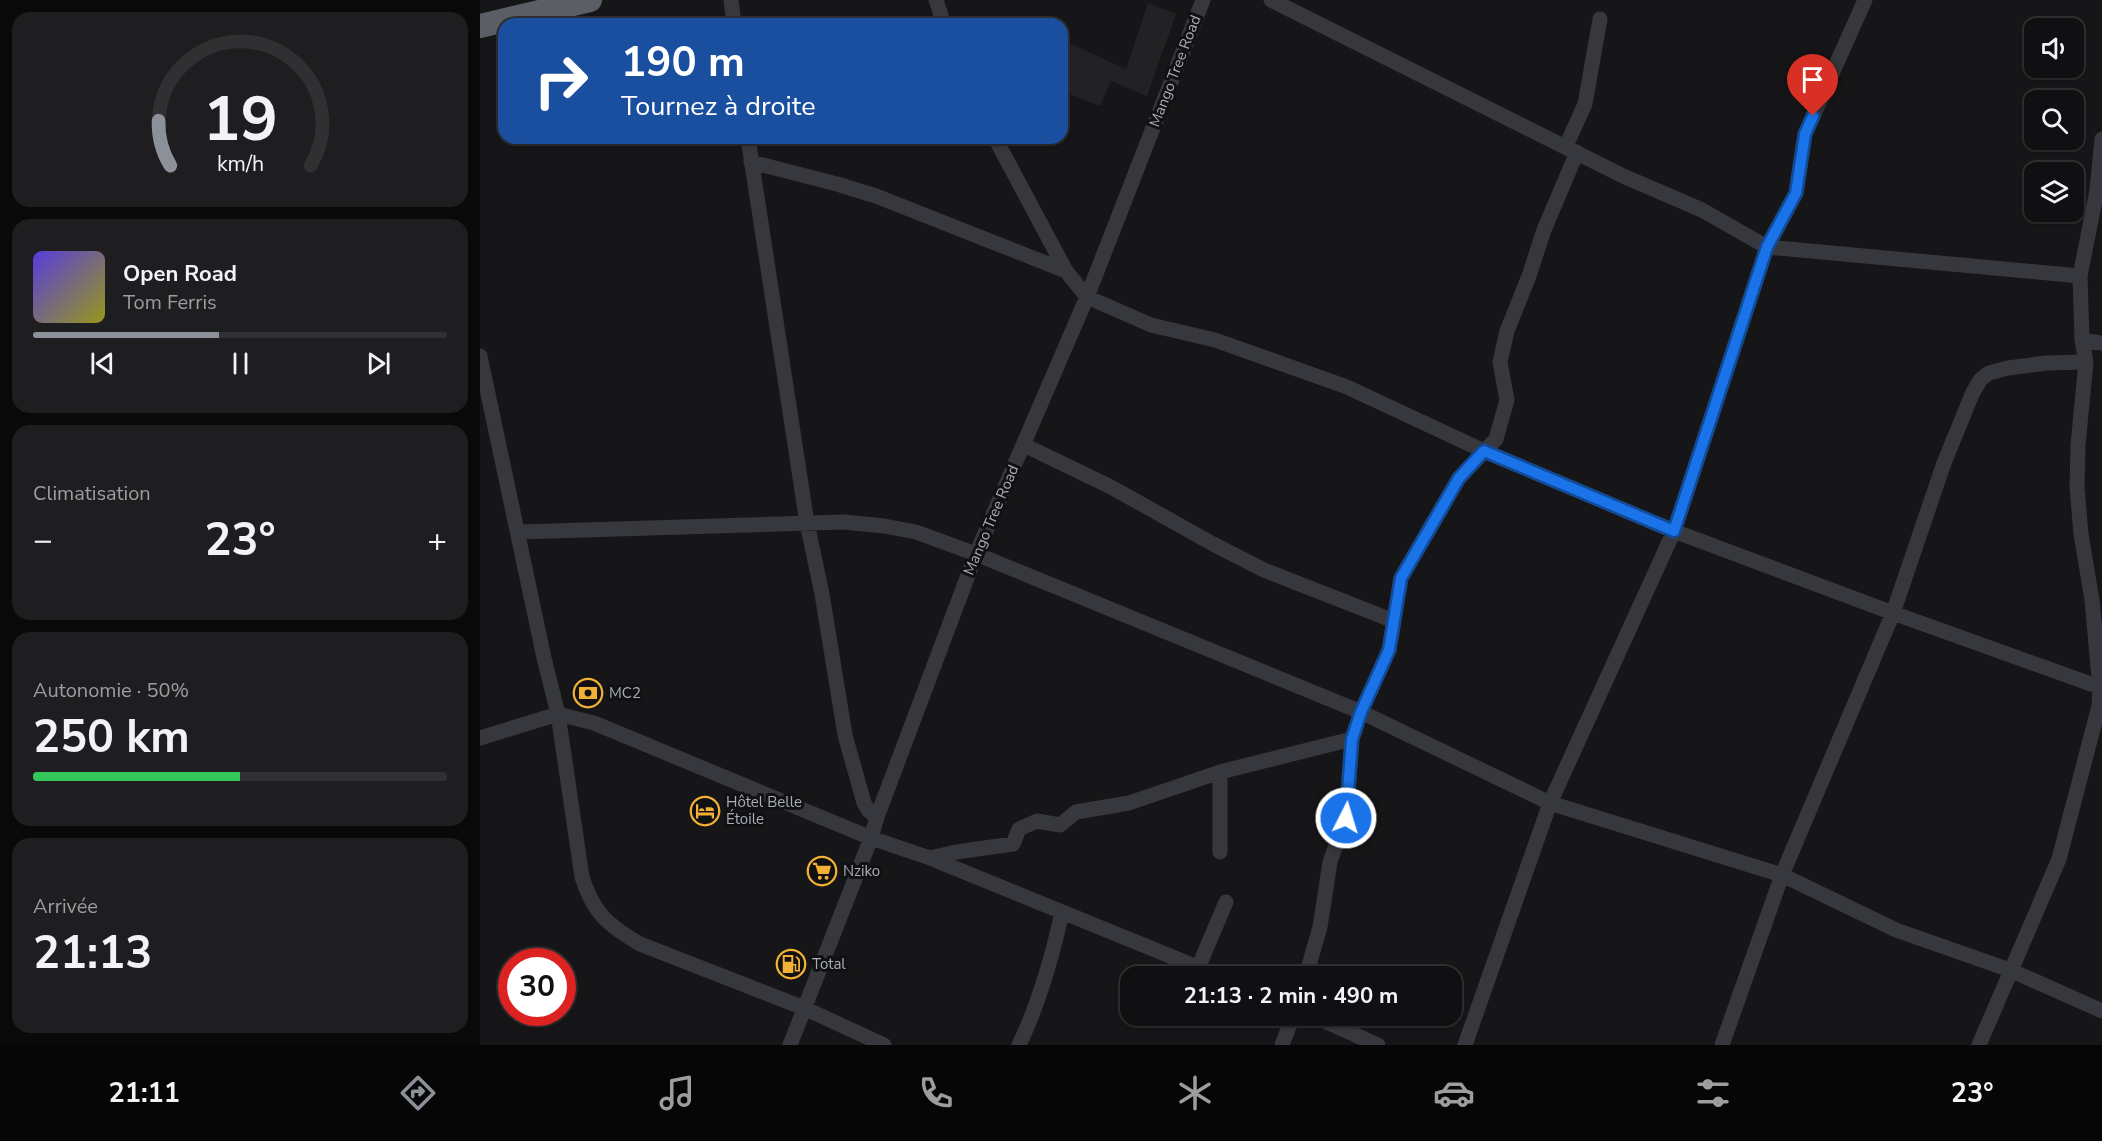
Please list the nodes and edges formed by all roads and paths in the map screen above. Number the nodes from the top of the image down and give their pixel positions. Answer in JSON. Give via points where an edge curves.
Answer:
{"nodes":[{"id":1,"x":590,"y":0,"type":"edge"},
{"id":2,"x":731,"y":0,"type":"edge"},
{"id":3,"x":936,"y":0,"type":"edge"},
{"id":4,"x":1203,"y":0,"type":"edge"},
{"id":5,"x":1270,"y":0,"type":"edge"},
{"id":6,"x":1866,"y":0,"type":"edge"},
{"id":7,"x":514,"y":18,"type":"edge"},
{"id":8,"x":733,"y":18,"type":"edge"},
{"id":9,"x":942,"y":18,"type":"edge"},
{"id":10,"x":1600,"y":19,"type":"dead end"},
{"id":11,"x":498,"y":22,"type":"edge"},
{"id":12,"x":480,"y":26,"type":"edge"},
{"id":13,"x":2102,"y":139,"type":"edge"},
{"id":14,"x":749,"y":144,"type":"edge"},
{"id":15,"x":998,"y":144,"type":"edge"},
{"id":16,"x":1571,"y":149,"type":"junction"},
{"id":17,"x":752,"y":162,"type":"junction"},
{"id":18,"x":1767,"y":247,"type":"junction"},
{"id":19,"x":1066,"y":271,"type":"junction"},
{"id":20,"x":2080,"y":276,"type":"junction"},
{"id":21,"x":1087,"y":297,"type":"junction"},
{"id":22,"x":2082,"y":340,"type":"junction"},
{"id":23,"x":2102,"y":343,"type":"edge"},
{"id":24,"x":480,"y":356,"type":"edge"},
{"id":25,"x":2086,"y":362,"type":"junction"},
{"id":26,"x":1024,"y":445,"type":"junction"},
{"id":27,"x":1484,"y":451,"type":"junction"},
{"id":28,"x":807,"y":523,"type":"junction"},
{"id":29,"x":1674,"y":531,"type":"junction"},
{"id":30,"x":519,"y":532,"type":"junction"},
{"id":31,"x":976,"y":554,"type":"junction"},
{"id":32,"x":1893,"y":613,"type":"junction"},
{"id":33,"x":1394,"y":621,"type":"junction"},
{"id":34,"x":2101,"y":688,"type":"edge"},
{"id":35,"x":1361,"y":712,"type":"junction"},
{"id":36,"x":558,"y":714,"type":"junction"},
{"id":37,"x":480,"y":738,"type":"edge"},
{"id":38,"x":1352,"y":739,"type":"junction"},
{"id":39,"x":1220,"y":772,"type":"junction"},
{"id":40,"x":1550,"y":803,"type":"junction"},
{"id":41,"x":877,"y":818,"type":"junction"},
{"id":42,"x":871,"y":838,"type":"junction"},
{"id":43,"x":1220,"y":852,"type":"dead end"},
{"id":44,"x":930,"y":858,"type":"junction"},
{"id":45,"x":1782,"y":875,"type":"junction"},
{"id":46,"x":1226,"y":902,"type":"dead end"},
{"id":47,"x":1062,"y":912,"type":"junction"},
{"id":48,"x":1193,"y":966,"type":"edge"},
{"id":49,"x":1199,"y":966,"type":"edge"},
{"id":50,"x":1309,"y":966,"type":"edge"},
{"id":51,"x":2010,"y":970,"type":"junction"},
{"id":52,"x":804,"y":1008,"type":"junction"},
{"id":53,"x":2102,"y":1011,"type":"edge"},
{"id":54,"x":1289,"y":1026,"type":"edge"},
{"id":55,"x":1335,"y":1026,"type":"edge"},
{"id":56,"x":790,"y":1045,"type":"edge"},
{"id":57,"x":884,"y":1045,"type":"edge"},
{"id":58,"x":1019,"y":1045,"type":"edge"},
{"id":59,"x":1282,"y":1045,"type":"edge"},
{"id":60,"x":1378,"y":1045,"type":"edge"},
{"id":61,"x":1465,"y":1045,"type":"edge"},
{"id":62,"x":1722,"y":1045,"type":"edge"},
{"id":63,"x":1979,"y":1045,"type":"edge"}],
"edges":[{"from":1,"to":7,"type":"highway"},
{"from":2,"to":8,"type":"street"},
{"from":3,"to":9,"type":"street"},
{"from":4,"to":21,"type":"street","name":"Mango Tree Road"},
{"from":5,"to":16,"type":"street"},
{"from":6,"to":18,"type":"street","via":[[1805,134],[1796,193]]},
{"from":10,"to":16,"type":"street"},
{"from":11,"to":12,"type":"highway"},
{"from":13,"to":20,"type":"street","via":[[2097,190]]},
{"from":14,"to":17,"type":"street"},
{"from":15,"to":19,"type":"street"},
{"from":16,"to":18,"type":"street","via":[[1702,210]]},
{"from":16,"to":27,"type":"street","via":[[1530,276],[1507,331],[1500,362],[1506,400],[1496,439]]},
{"from":17,"to":19,"type":"street","via":[[876,196]]},
{"from":17,"to":28,"type":"street"},
{"from":18,"to":20,"type":"street"},
{"from":18,"to":29,"type":"street"},
{"from":19,"to":21,"type":"street"},
{"from":20,"to":22,"type":"street"},
{"from":21,"to":26,"type":"street","name":"Mango Tree Road"},
{"from":21,"to":27,"type":"street","via":[[1151,325],[1215,340],[1347,387]]},
{"from":22,"to":23,"type":"street"},
{"from":22,"to":25,"type":"street"},
{"from":24,"to":30,"type":"street"},
{"from":25,"to":32,"type":"street","via":[[2008,368],[1981,379],[1955,433]]},
{"from":25,"to":34,"type":"street","via":[[2077,487]]},
{"from":26,"to":31,"type":"street","name":"Mango Tree Road"},
{"from":26,"to":33,"type":"street","via":[[1264,570]]},
{"from":27,"to":29,"type":"street"},
{"from":27,"to":33,"type":"street","via":[[1459,478],[1401,578]]},
{"from":28,"to":30,"type":"street"},
{"from":28,"to":31,"type":"street","via":[[894,527]]},
{"from":28,"to":41,"type":"street","via":[[845,735],[864,803]]},
{"from":29,"to":32,"type":"street"},
{"from":29,"to":40,"type":"street"},
{"from":30,"to":36,"type":"street"},
{"from":31,"to":35,"type":"street"},
{"from":31,"to":41,"type":"street","name":"Mango Tree Road"},
{"from":32,"to":34,"type":"street"},
{"from":32,"to":45,"type":"street"},
{"from":33,"to":35,"type":"street","via":[[1389,650]]},
{"from":34,"to":51,"type":"street","via":[[2095,728],[2059,859]]},
{"from":35,"to":38,"type":"street"},
{"from":35,"to":40,"type":"street"},
{"from":36,"to":37,"type":"street"},
{"from":36,"to":42,"type":"street","via":[[594,723]]},
{"from":36,"to":52,"type":"street","via":[[582,877],[598,913],[615,930],[640,944]]},
{"from":38,"to":39,"type":"street"},
{"from":38,"to":50,"type":"street","via":[[1346,818],[1330,862],[1320,927]]},
{"from":39,"to":43,"type":"street"},
{"from":39,"to":44,"type":"street","via":[[1130,803],[1076,813],[1060,825],[1037,821],[1019,828],[1012,844]]},
{"from":40,"to":45,"type":"street"},
{"from":40,"to":61,"type":"street"},
{"from":41,"to":42,"type":"street","name":"Mango Tree Road"},
{"from":42,"to":44,"type":"street"},
{"from":42,"to":52,"type":"street","name":"Mango Tree Road"},
{"from":44,"to":47,"type":"street"},
{"from":45,"to":51,"type":"street","via":[[1896,930]]},
{"from":45,"to":62,"type":"street"},
{"from":46,"to":49,"type":"street"},
{"from":47,"to":48,"type":"street"},
{"from":47,"to":58,"type":"street","via":[[1055,946]]},
{"from":51,"to":53,"type":"street"},
{"from":51,"to":63,"type":"street"},
{"from":52,"to":56,"type":"street","name":"Mango Tree Road"},
{"from":52,"to":57,"type":"street"},
{"from":54,"to":59,"type":"street"},
{"from":55,"to":60,"type":"street"}]}
